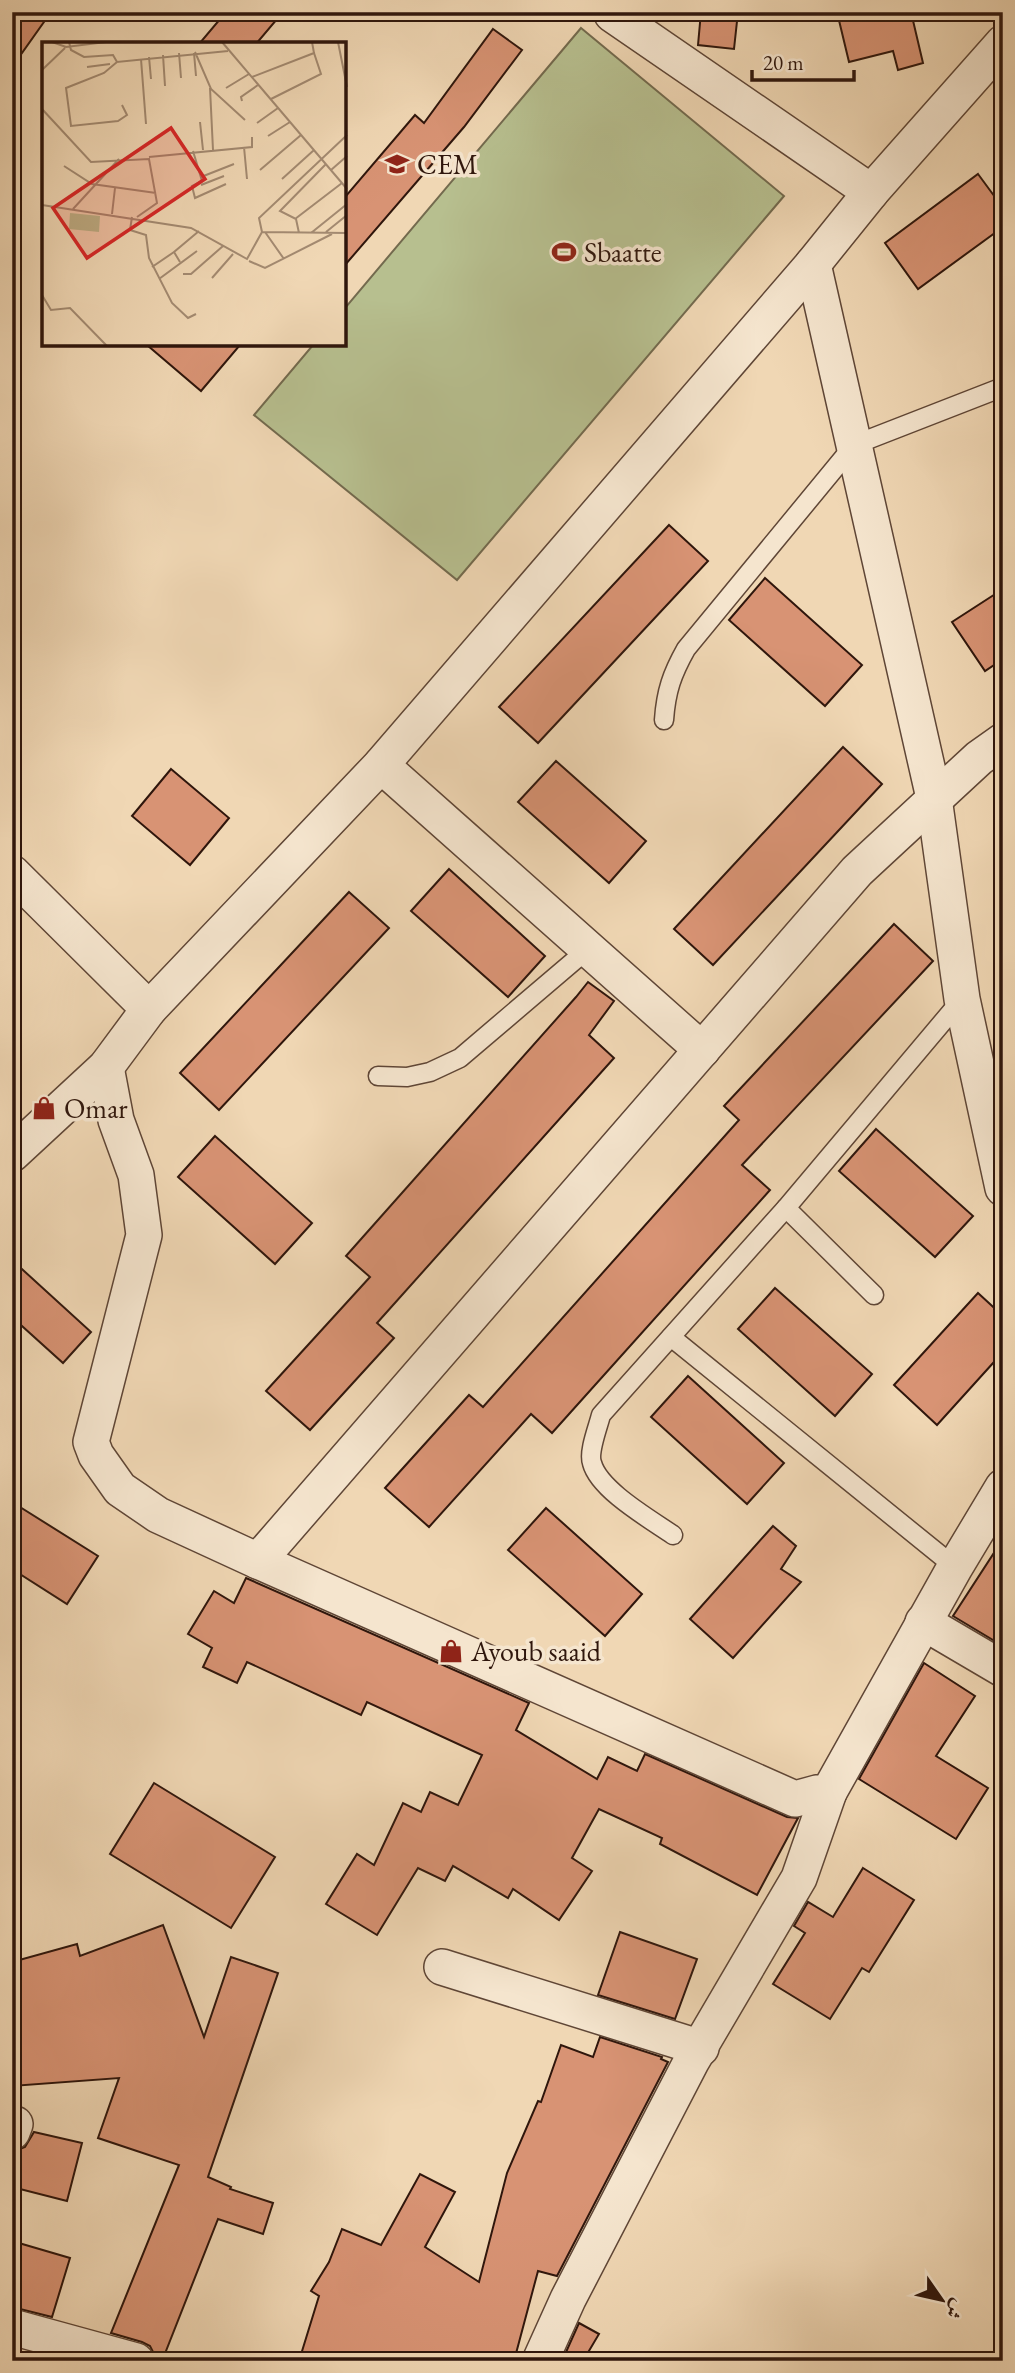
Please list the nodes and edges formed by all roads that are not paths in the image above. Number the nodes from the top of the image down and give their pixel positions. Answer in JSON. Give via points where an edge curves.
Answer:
{"nodes":[{"id":1,"x":612,"y":14,"type":"edge"},
{"id":2,"x":1003,"y":43,"type":"edge"},
{"id":3,"x":872,"y":192,"type":"junction"},
{"id":4,"x":813,"y":264,"type":"junction"},
{"id":5,"x":1003,"y":387,"type":"edge"},
{"id":6,"x":855,"y":445,"type":"junction"},
{"id":7,"x":664,"y":720,"type":"dead end"},
{"id":8,"x":1003,"y":741,"type":"edge"},
{"id":9,"x":381,"y":765,"type":"junction"},
{"id":10,"x":934,"y":798,"type":"junction"},
{"id":11,"x":12,"y":873,"type":"edge"},
{"id":12,"x":588,"y":949,"type":"junction"},
{"id":13,"x":962,"y":999,"type":"junction"},
{"id":14,"x":149,"y":1009,"type":"junction"},
{"id":15,"x":702,"y":1051,"type":"junction"},
{"id":16,"x":106,"y":1067,"type":"junction"},
{"id":17,"x":378,"y":1076,"type":"dead end"},
{"id":18,"x":12,"y":1154,"type":"edge"},
{"id":19,"x":1003,"y":1188,"type":"edge"},
{"id":20,"x":786,"y":1208,"type":"junction"},
{"id":21,"x":874,"y":1295,"type":"dead end"},
{"id":22,"x":671,"y":1337,"type":"junction"},
{"id":23,"x":1002,"y":1490,"type":"edge"},
{"id":24,"x":673,"y":1535,"type":"dead end"},
{"id":25,"x":258,"y":1561,"type":"junction"},
{"id":26,"x":955,"y":1567,"type":"junction"},
{"id":27,"x":923,"y":1622,"type":"junction"},
{"id":28,"x":1003,"y":1670,"type":"edge"},
{"id":29,"x":829,"y":1792,"type":"junction"},
{"id":30,"x":442,"y":1966,"type":"dead end"},
{"id":31,"x":701,"y":2048,"type":"junction"},
{"id":32,"x":12,"y":2123,"type":"edge"},
{"id":33,"x":12,"y":2132,"type":"edge"},
{"id":34,"x":12,"y":2327,"type":"edge"},
{"id":35,"x":59,"y":2351,"type":"edge"},
{"id":36,"x":136,"y":2361,"type":"edge"},
{"id":37,"x":540,"y":2361,"type":"edge"}],
"edges":[{"from":1,"to":3,"type":"street"},
{"from":2,"to":3,"type":"street"},
{"from":3,"to":4,"type":"street"},
{"from":4,"to":6,"type":"street"},
{"from":4,"to":9,"type":"street"},
{"from":5,"to":6,"type":"lane"},
{"from":6,"to":7,"type":"lane","via":[[687,649],[673,673]]},
{"from":6,"to":10,"type":"street"},
{"from":8,"to":10,"type":"street"},
{"from":9,"to":12,"type":"street"},
{"from":9,"to":14,"type":"street"},
{"from":10,"to":13,"type":"street"},
{"from":10,"to":15,"type":"street","via":[[857,871]]},
{"from":11,"to":14,"type":"street"},
{"from":12,"to":15,"type":"street"},
{"from":12,"to":17,"type":"lane","via":[[460,1058],[430,1072]]},
{"from":13,"to":19,"type":"street"},
{"from":13,"to":20,"type":"lane"},
{"from":14,"to":16,"type":"street"},
{"from":15,"to":25,"type":"street"},
{"from":16,"to":18,"type":"street"},
{"from":16,"to":25,"type":"street","via":[[116,1120],[136,1175],[144,1235],[91,1442],[120,1489],[159,1515]]},
{"from":20,"to":21,"type":"lane"},
{"from":20,"to":22,"type":"lane"},
{"from":22,"to":24,"type":"lane","via":[[601,1415],[591,1462],[607,1488]]},
{"from":22,"to":26,"type":"lane"},
{"from":23,"to":26,"type":"street"},
{"from":25,"to":29,"type":"street","via":[[795,1799]]},
{"from":26,"to":27,"type":"street"},
{"from":27,"to":28,"type":"street"},
{"from":27,"to":29,"type":"street"},
{"from":29,"to":31,"type":"street","via":[[799,1878]]},
{"from":30,"to":31,"type":"street"},
{"from":31,"to":37,"type":"street"},
{"from":32,"to":33,"type":"street"},
{"from":34,"to":35,"type":"street"},
{"from":35,"to":36,"type":"street"}]}
